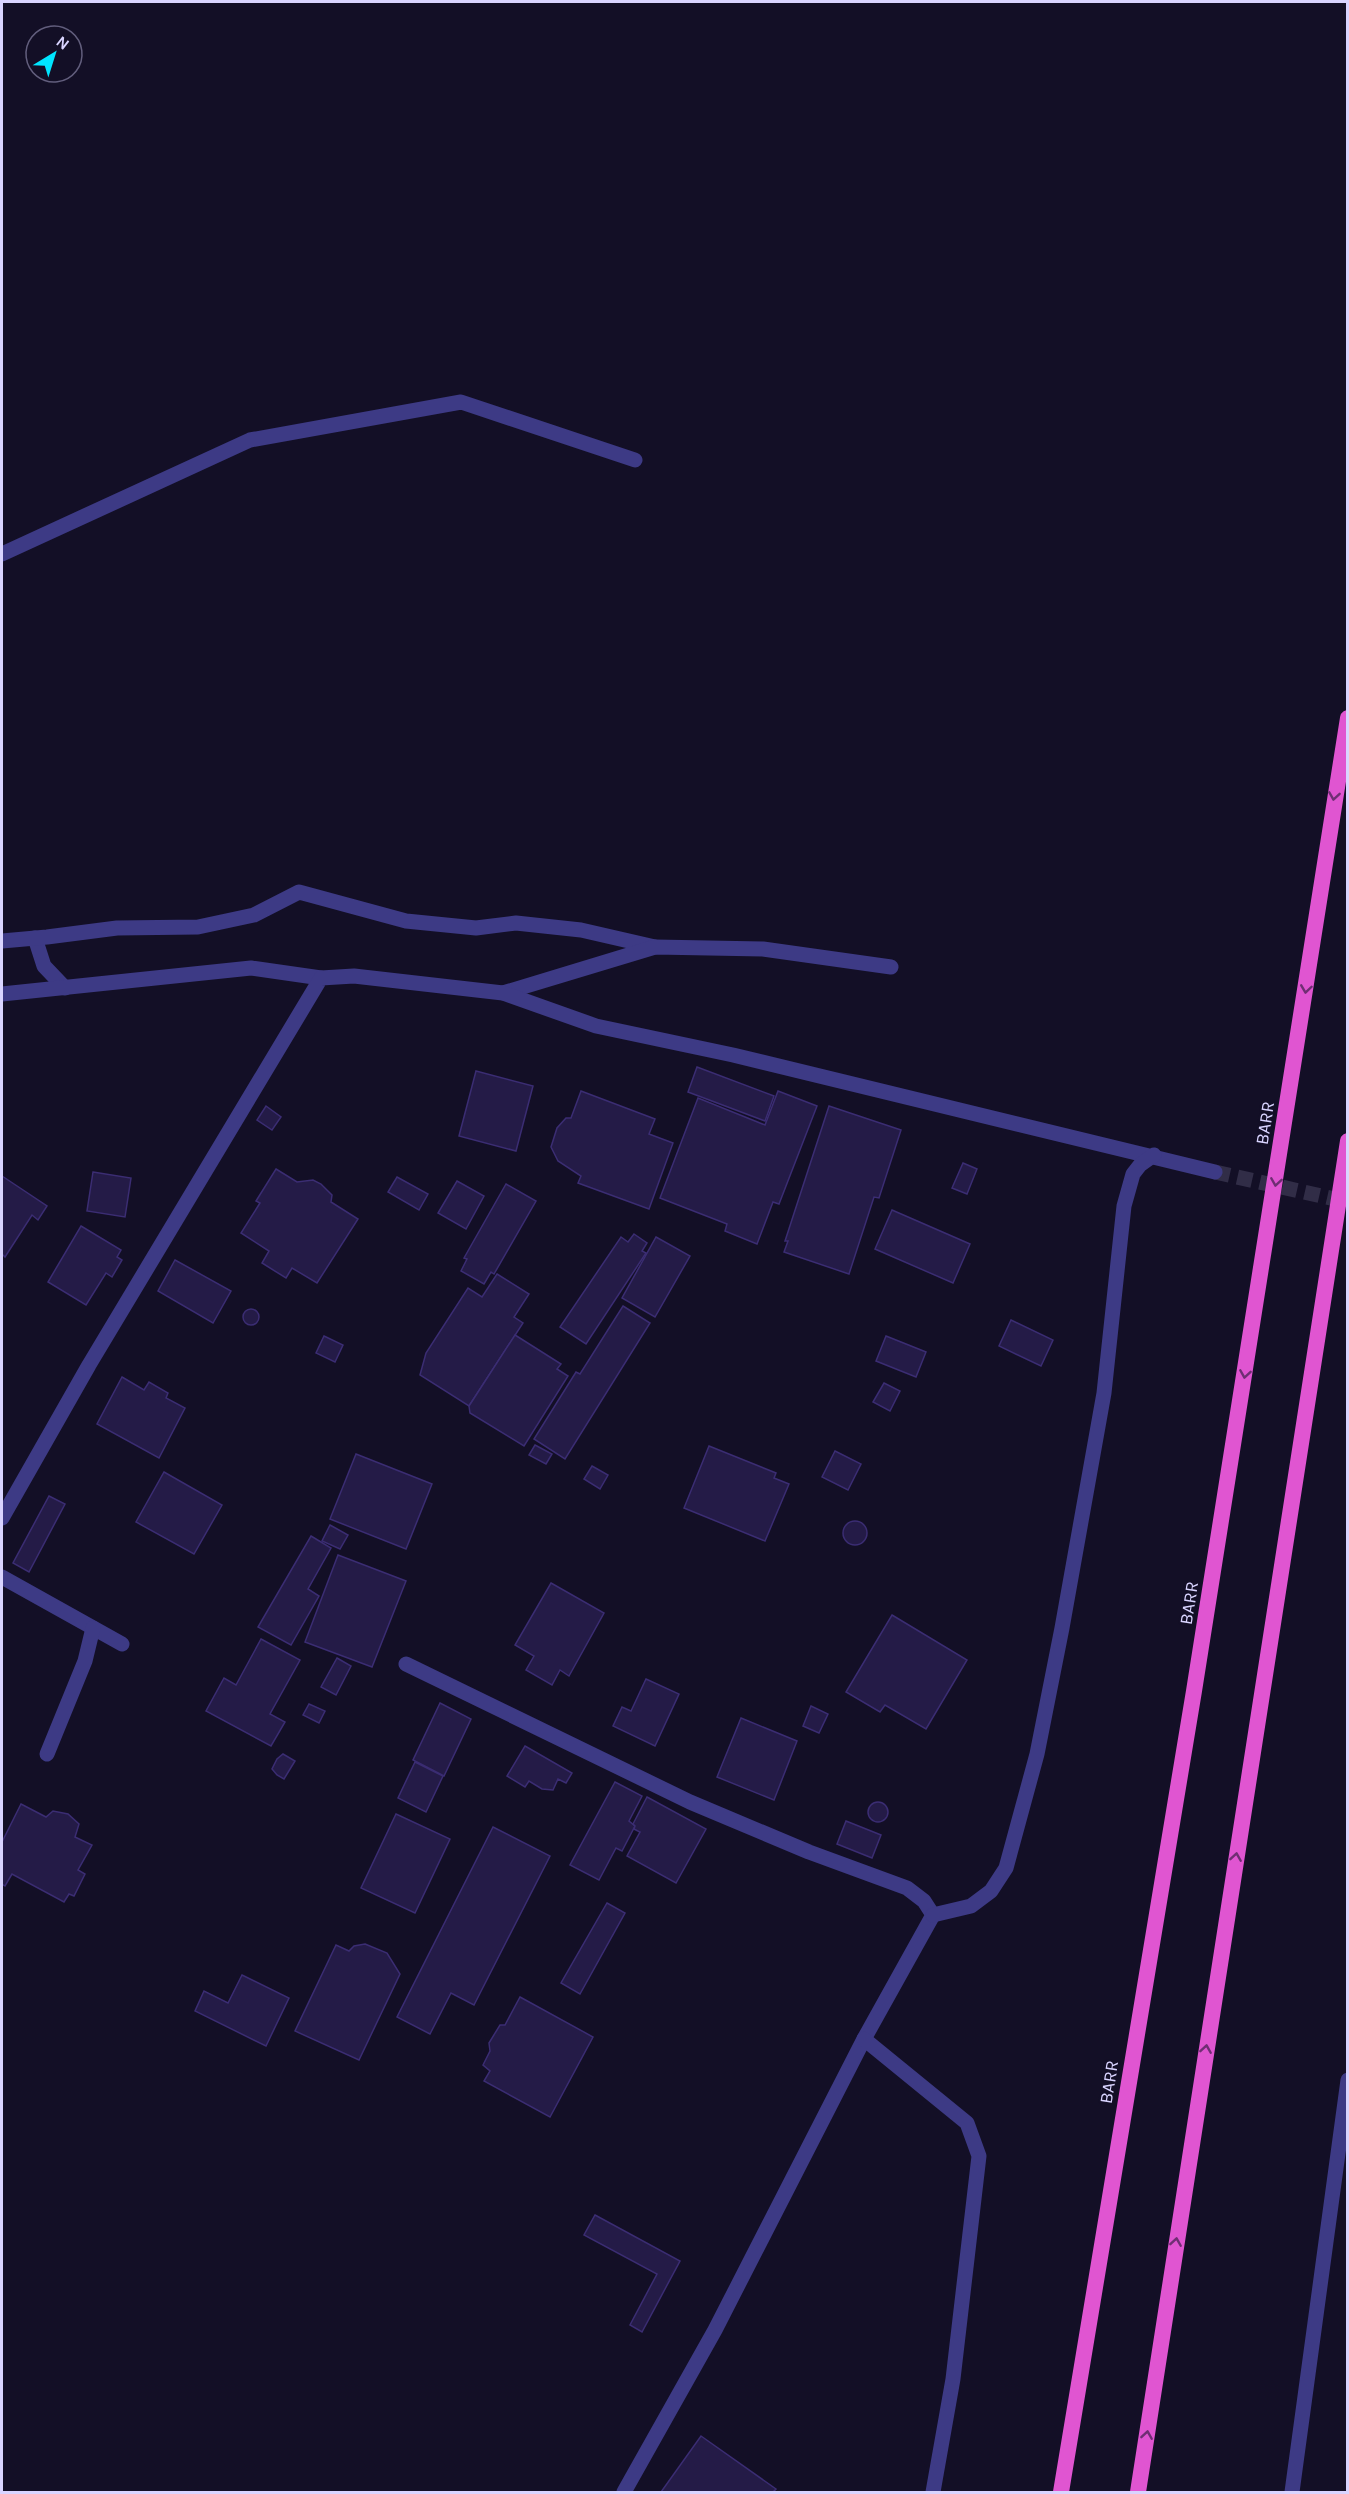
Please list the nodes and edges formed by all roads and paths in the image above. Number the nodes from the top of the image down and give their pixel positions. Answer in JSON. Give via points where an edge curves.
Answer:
{"nodes":[{"id":1,"x":635,"y":460,"type":"dead end"},
{"id":2,"x":2,"y":554,"type":"edge"},
{"id":3,"x":1347,"y":718,"type":"edge"},
{"id":4,"x":35,"y":938,"type":"junction"},
{"id":5,"x":2,"y":941,"type":"edge"},
{"id":6,"x":655,"y":947,"type":"junction"},
{"id":7,"x":891,"y":967,"type":"dead end"},
{"id":8,"x":321,"y":978,"type":"junction"},
{"id":9,"x":65,"y":988,"type":"junction"},
{"id":10,"x":503,"y":993,"type":"junction"},
{"id":11,"x":2,"y":994,"type":"edge"},
{"id":12,"x":1347,"y":1140,"type":"edge"},
{"id":13,"x":1154,"y":1155,"type":"junction"},
{"id":14,"x":1215,"y":1172,"type":"tunnel mouth"},
{"id":15,"x":2,"y":1518,"type":"edge"},
{"id":16,"x":2,"y":1577,"type":"edge"},
{"id":17,"x":93,"y":1628,"type":"junction"},
{"id":18,"x":122,"y":1644,"type":"dead end"},
{"id":19,"x":406,"y":1664,"type":"dead end"},
{"id":20,"x":47,"y":1754,"type":"dead end"},
{"id":21,"x":933,"y":1915,"type":"junction"},
{"id":22,"x":864,"y":2039,"type":"junction"},
{"id":23,"x":1347,"y":2080,"type":"edge"},
{"id":24,"x":624,"y":2493,"type":"edge"},
{"id":25,"x":933,"y":2493,"type":"edge"},
{"id":26,"x":1061,"y":2493,"type":"edge"},
{"id":27,"x":1138,"y":2493,"type":"edge"},
{"id":28,"x":1292,"y":2493,"type":"edge"}],
"edges":[{"from":1,"to":2,"type":"street","via":[[461,402],[250,440]]},
{"from":3,"to":26,"type":"highway","name":"BARR","one_way":true,"via":[[1196,1679]]},
{"from":4,"to":5,"type":"street"},
{"from":4,"to":6,"type":"street","via":[[117,928],[198,927],[254,915],[299,892],[406,921],[476,928],[516,923],[581,930]]},
{"from":4,"to":9,"type":"street","via":[[44,966]]},
{"from":6,"to":7,"type":"street","via":[[763,949]]},
{"from":6,"to":10,"type":"street"},
{"from":8,"to":9,"type":"street","via":[[251,968]]},
{"from":8,"to":10,"type":"street","via":[[354,976]]},
{"from":8,"to":15,"type":"street"},
{"from":9,"to":11,"type":"street"},
{"from":10,"to":13,"type":"street","via":[[596,1026]]},
{"from":27,"to":12,"type":"highway","one_way":true},
{"from":13,"to":14,"type":"street"},
{"from":13,"to":21,"type":"street","via":[[1133,1174],[1124,1206],[1102,1405],[1037,1754],[1006,1868],[991,1891],[971,1906]]},
{"from":16,"to":17,"type":"street"},
{"from":17,"to":18,"type":"street"},
{"from":17,"to":20,"type":"street","via":[[85,1661]]},
{"from":19,"to":21,"type":"street","via":[[690,1802],[907,1888],[924,1901]]},
{"from":21,"to":22,"type":"street"},
{"from":22,"to":24,"type":"street","via":[[716,2330]]},
{"from":22,"to":25,"type":"street","via":[[967,2123],[979,2157],[953,2379]]},
{"from":23,"to":28,"type":"street"}]}
